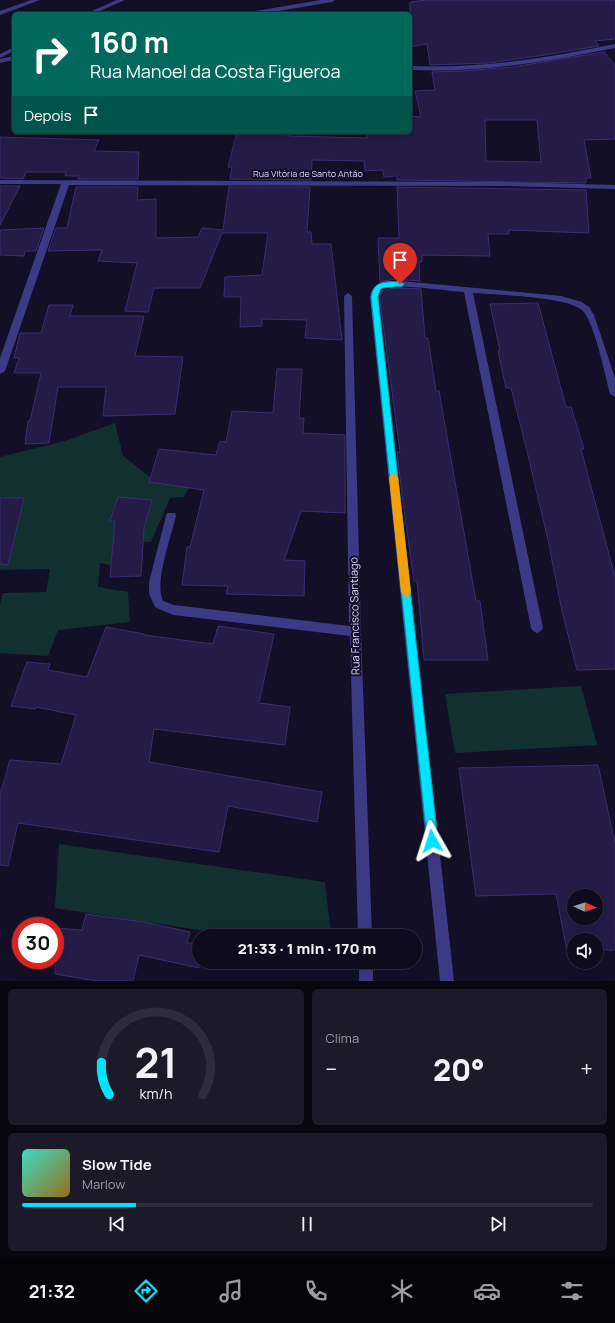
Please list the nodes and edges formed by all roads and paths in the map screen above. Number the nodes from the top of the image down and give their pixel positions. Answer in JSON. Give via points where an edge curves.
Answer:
{"nodes":[{"id":1,"x":37,"y":0,"type":"edge"},
{"id":2,"x":122,"y":0,"type":"edge"},
{"id":3,"x":332,"y":0,"type":"edge"},
{"id":4,"x":93,"y":12,"type":"edge"},
{"id":5,"x":262,"y":12,"type":"edge"},
{"id":6,"x":0,"y":13,"type":"edge"},
{"id":7,"x":615,"y":46,"type":"edge"},
{"id":8,"x":12,"y":50,"type":"edge"},
{"id":9,"x":0,"y":56,"type":"edge"},
{"id":10,"x":12,"y":59,"type":"edge"},
{"id":11,"x":0,"y":62,"type":"edge"},
{"id":12,"x":412,"y":68,"type":"edge"},
{"id":13,"x":0,"y":182,"type":"edge"},
{"id":14,"x":66,"y":182,"type":"junction"},
{"id":15,"x":615,"y":187,"type":"edge"},
{"id":16,"x":468,"y":289,"type":"junction"},
{"id":17,"x":348,"y":296,"type":"dead end"},
{"id":18,"x":0,"y":371,"type":"edge"},
{"id":19,"x":615,"y":394,"type":"edge"},
{"id":20,"x":171,"y":516,"type":"dead end"},
{"id":21,"x":537,"y":628,"type":"dead end"},
{"id":22,"x":354,"y":632,"type":"junction"},
{"id":23,"x":365,"y":929,"type":"edge"},
{"id":24,"x":366,"y":969,"type":"edge"},
{"id":25,"x":366,"y":981,"type":"edge"},
{"id":26,"x":448,"y":981,"type":"edge"}],
"edges":[{"from":1,"to":6,"type":"street"},
{"from":2,"to":4,"type":"street"},
{"from":3,"to":5,"type":"street"},
{"from":7,"to":12,"type":"street","via":[[490,67]]},
{"from":8,"to":9,"type":"street"},
{"from":10,"to":11,"type":"street"},
{"from":13,"to":14,"type":"street","name":"Rua Vitória de Santo Antão"},
{"from":14,"to":15,"type":"street","name":"Rua Vitória de Santo Antão"},
{"from":14,"to":18,"type":"street"},
{"from":16,"to":19,"type":"street","via":[[568,299],[578,303],[590,315]]},
{"from":16,"to":21,"type":"street"},
{"from":16,"to":26,"type":"street","via":[[387,284],[376,289],[374,297]]},
{"from":17,"to":22,"type":"street","name":"Rua Francisco Santiago"},
{"from":20,"to":22,"type":"street","via":[[154,582],[154,594],[159,604],[186,612]]},
{"from":22,"to":23,"type":"street","name":"Rua Francisco Santiago"},
{"from":24,"to":25,"type":"street"}]}
